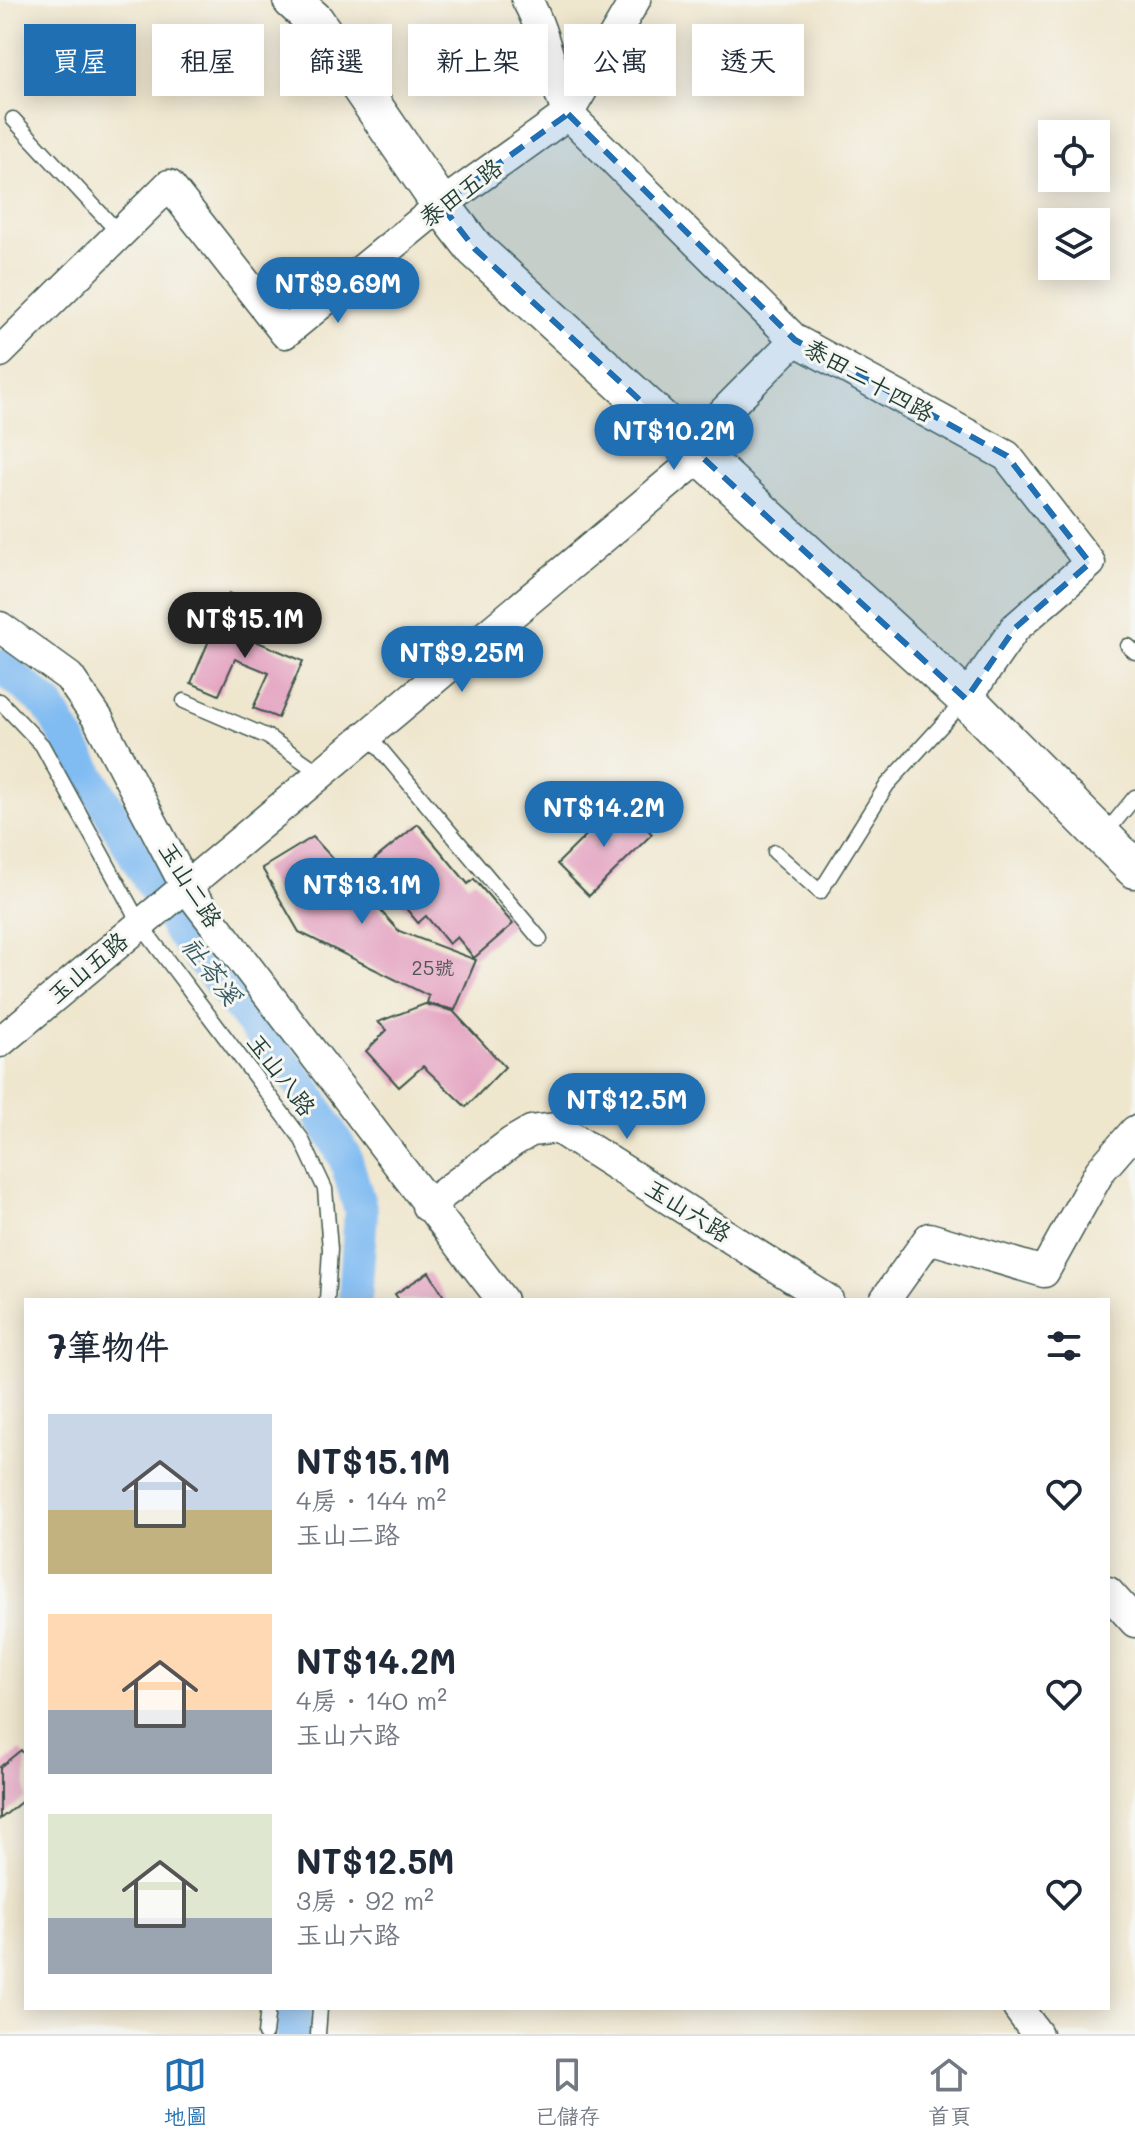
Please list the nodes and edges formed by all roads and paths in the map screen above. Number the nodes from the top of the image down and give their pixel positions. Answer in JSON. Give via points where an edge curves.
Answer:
{"nodes":[{"id":1,"x":292,"y":0,"type":"edge"},
{"id":2,"x":527,"y":0,"type":"edge"},
{"id":3,"x":635,"y":0,"type":"edge"},
{"id":4,"x":568,"y":114,"type":"junction"},
{"id":5,"x":13,"y":119,"type":"dead end"},
{"id":6,"x":441,"y":205,"type":"junction"},
{"id":7,"x":118,"y":232,"type":"junction"},
{"id":8,"x":795,"y":340,"type":"junction"},
{"id":9,"x":0,"y":352,"type":"edge"},
{"id":10,"x":696,"y":451,"type":"junction"},
{"id":11,"x":0,"y":627,"type":"edge"},
{"id":12,"x":966,"y":699,"type":"junction"},
{"id":13,"x":0,"y":701,"type":"edge"},
{"id":14,"x":184,"y":701,"type":"dead end"},
{"id":15,"x":370,"y":737,"type":"junction"},
{"id":16,"x":323,"y":775,"type":"junction"},
{"id":17,"x":1135,"y":797,"type":"edge"},
{"id":18,"x":1104,"y":836,"type":"junction"},
{"id":19,"x":775,"y":852,"type":"dead end"},
{"id":20,"x":1135,"y":869,"type":"edge"},
{"id":21,"x":186,"y":887,"type":"junction"},
{"id":22,"x":140,"y":924,"type":"junction"},
{"id":23,"x":540,"y":939,"type":"dead end"},
{"id":24,"x":0,"y":1042,"type":"edge"},
{"id":25,"x":1135,"y":1131,"type":"edge"},
{"id":26,"x":427,"y":1206,"type":"junction"},
{"id":27,"x":327,"y":1298,"type":"edge"},
{"id":28,"x":500,"y":1298,"type":"edge"},
{"id":29,"x":825,"y":1298,"type":"edge"},
{"id":30,"x":886,"y":1298,"type":"edge"},
{"id":31,"x":1110,"y":1594,"type":"edge"},
{"id":32,"x":1135,"y":1622,"type":"edge"},
{"id":33,"x":268,"y":2010,"type":"edge"},
{"id":34,"x":320,"y":2010,"type":"edge"},
{"id":35,"x":1019,"y":2010,"type":"edge"},
{"id":36,"x":265,"y":2034,"type":"edge"},
{"id":37,"x":318,"y":2034,"type":"edge"},
{"id":38,"x":1037,"y":2034,"type":"edge"}],
"edges":[{"from":1,"to":6,"type":"street","via":[[315,21]]},
{"from":2,"to":4,"type":"street","name":"泰田二十四路"},
{"from":3,"to":4,"type":"street","name":"泰田五路"},
{"from":4,"to":6,"type":"street","name":"泰田五路"},
{"from":4,"to":8,"type":"street","name":"泰田二十四路"},
{"from":5,"to":7,"type":"lane"},
{"from":6,"to":7,"type":"street","name":"泰田五路","via":[[285,333],[169,185]]},
{"from":6,"to":10,"type":"street","via":[[475,249]]},
{"from":7,"to":9,"type":"street","name":"泰田五路"},
{"from":8,"to":10,"type":"street","name":"玉山五路"},
{"from":8,"to":12,"type":"street","name":"泰田二十四路","via":[[1007,456],[1090,563],[1015,628]]},
{"from":10,"to":12,"type":"street"},
{"from":10,"to":15,"type":"street","name":"玉山五路"},
{"from":11,"to":21,"type":"street","name":"玉山二路","via":[[69,677],[98,719]]},
{"from":12,"to":18,"type":"street"},
{"from":12,"to":19,"type":"lane","via":[[887,785],[820,892]]},
{"from":13,"to":22,"type":"lane","name":"玉山八路","via":[[42,745]]},
{"from":14,"to":16,"type":"lane","via":[[268,737]]},
{"from":15,"to":16,"type":"street","name":"玉山五路"},
{"from":15,"to":23,"type":"lane"},
{"from":16,"to":21,"type":"street","name":"玉山五路"},
{"from":17,"to":18,"type":"lane"},
{"from":18,"to":20,"type":"street"},
{"from":21,"to":22,"type":"street","name":"玉山五路"},
{"from":21,"to":26,"type":"street","name":"玉山二路"},
{"from":22,"to":24,"type":"street","name":"玉山五路"},
{"from":22,"to":27,"type":"lane","name":"玉山八路","via":[[301,1138],[325,1189]]},
{"from":25,"to":30,"type":"street","via":[[1100,1171],[1044,1272],[929,1238]]},
{"from":26,"to":28,"type":"street","name":"玉山二路"},
{"from":26,"to":29,"type":"street","name":"玉山六路","via":[[512,1142],[531,1131],[557,1128]]},
{"from":31,"to":32,"type":"street"},
{"from":33,"to":36,"type":"lane"},
{"from":34,"to":37,"type":"lane"},
{"from":35,"to":38,"type":"street"}]}
